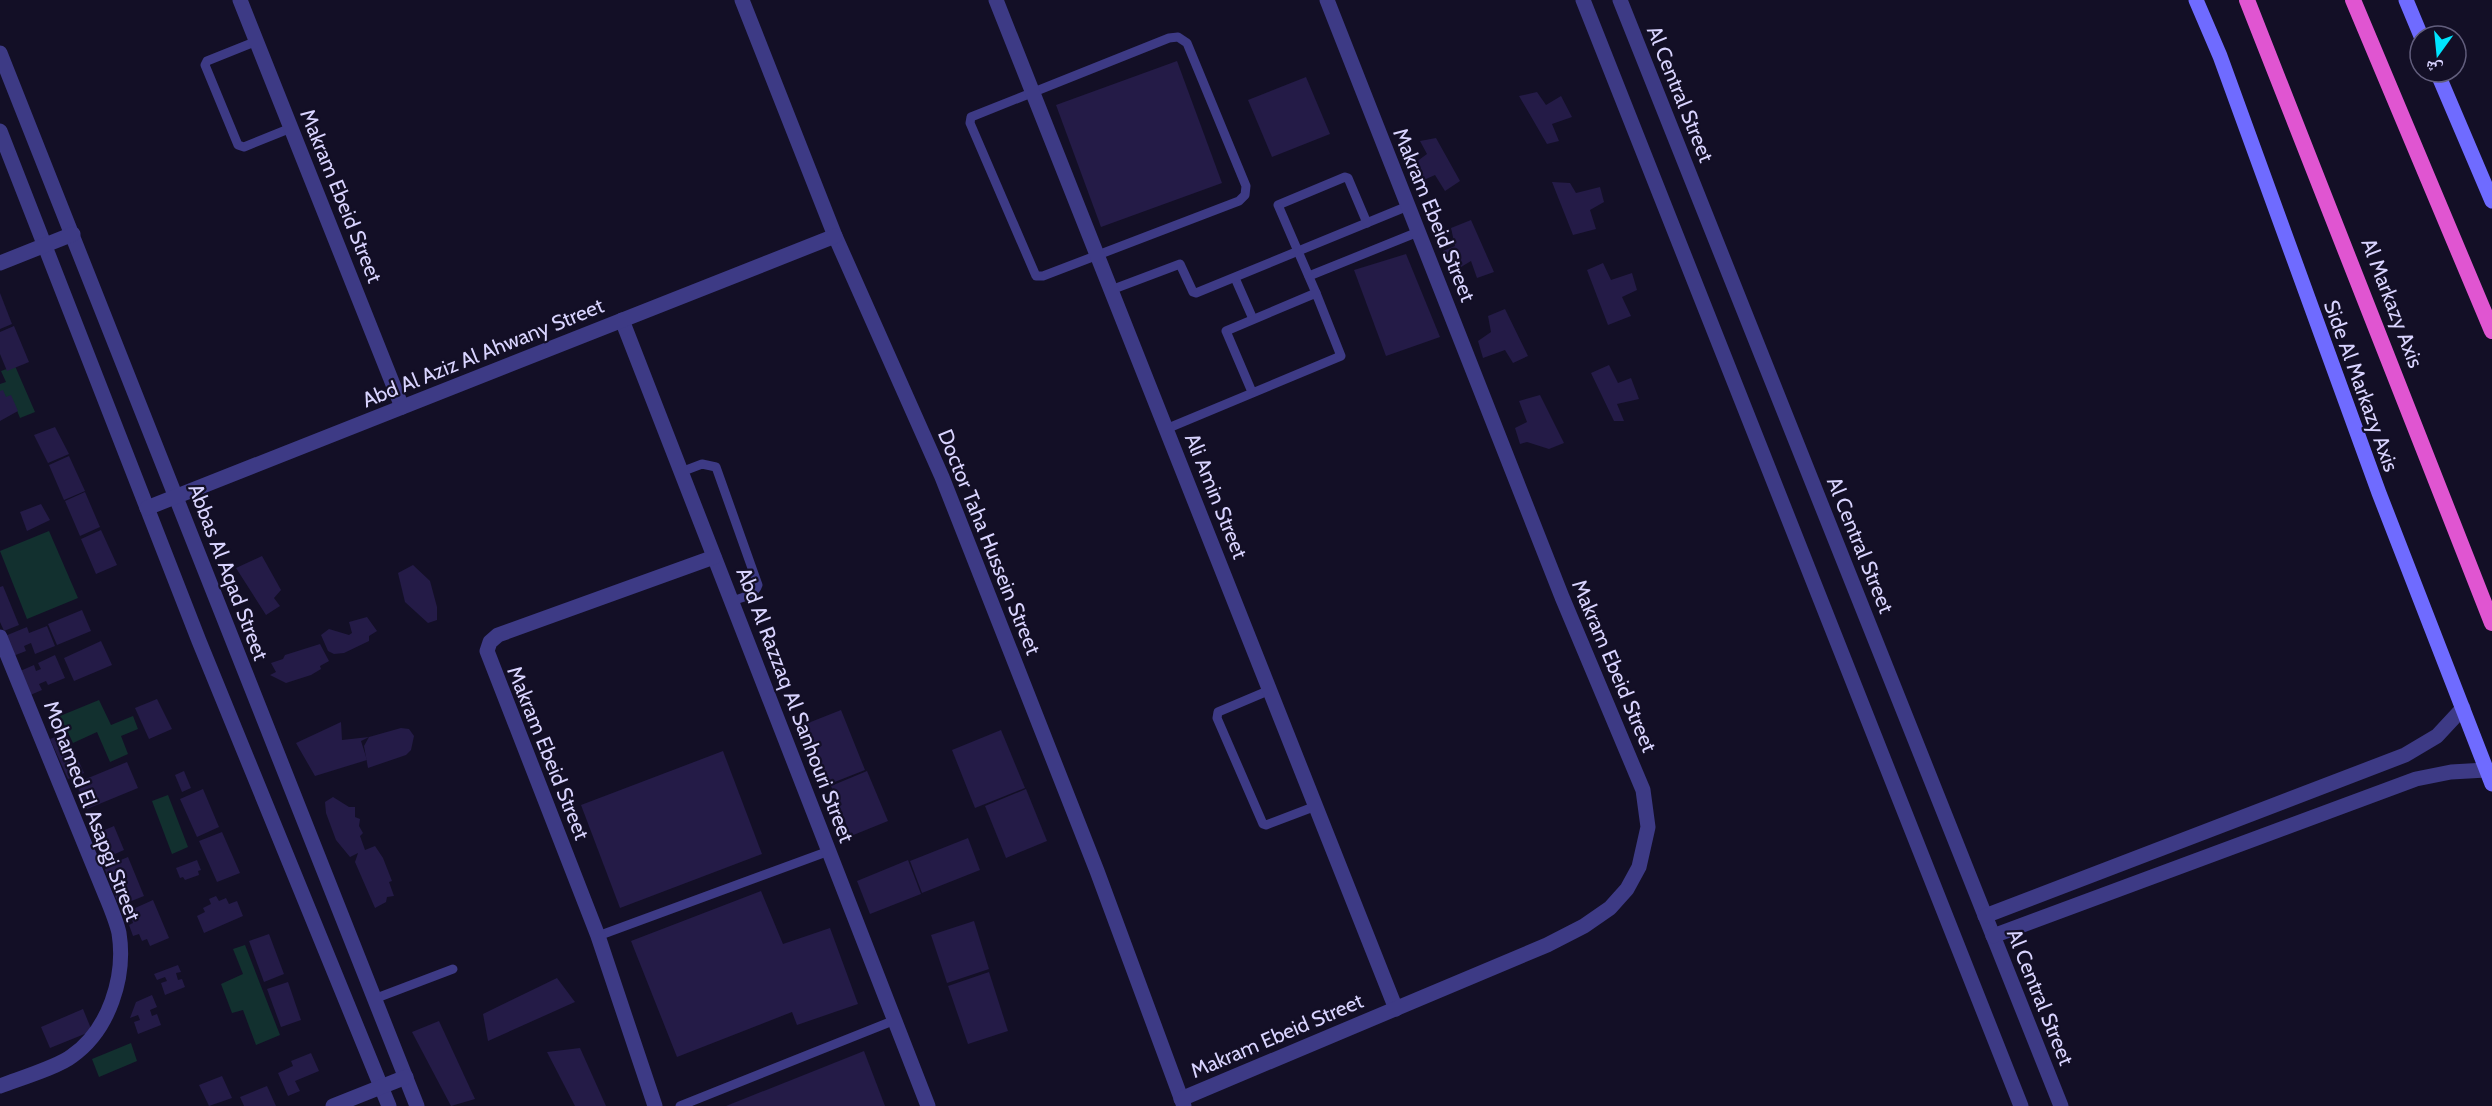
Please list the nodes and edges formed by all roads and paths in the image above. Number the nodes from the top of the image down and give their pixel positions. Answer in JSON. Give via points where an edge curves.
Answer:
{"nodes":[{"id":1,"x":240,"y":0,"type":"edge"},
{"id":2,"x":742,"y":0,"type":"edge"},
{"id":3,"x":996,"y":0,"type":"edge"},
{"id":4,"x":1327,"y":0,"type":"edge"},
{"id":5,"x":1583,"y":0,"type":"edge"},
{"id":6,"x":1620,"y":0,"type":"edge"},
{"id":7,"x":2196,"y":0,"type":"edge"},
{"id":8,"x":2247,"y":0,"type":"edge"},
{"id":9,"x":2352,"y":0,"type":"edge"},
{"id":10,"x":2406,"y":0,"type":"edge"},
{"id":11,"x":2416,"y":24,"type":"edge"},
{"id":12,"x":257,"y":41,"type":"junction"},
{"id":13,"x":0,"y":53,"type":"edge"},
{"id":14,"x":2442,"y":84,"type":"edge"},
{"id":15,"x":1033,"y":92,"type":"junction"},
{"id":16,"x":291,"y":128,"type":"junction"},
{"id":17,"x":0,"y":131,"type":"edge"},
{"id":18,"x":2492,"y":201,"type":"edge"},
{"id":19,"x":1408,"y":206,"type":"junction"},
{"id":20,"x":1368,"y":223,"type":"junction"},
{"id":21,"x":1418,"y":232,"type":"junction"},
{"id":22,"x":73,"y":234,"type":"junction"},
{"id":23,"x":835,"y":236,"type":"junction"},
{"id":24,"x":45,"y":245,"type":"junction"},
{"id":25,"x":1298,"y":252,"type":"junction"},
{"id":26,"x":1097,"y":255,"type":"junction"},
{"id":27,"x":0,"y":263,"type":"edge"},
{"id":28,"x":1309,"y":276,"type":"junction"},
{"id":29,"x":1235,"y":278,"type":"junction"},
{"id":30,"x":1111,"y":290,"type":"junction"},
{"id":31,"x":1316,"y":293,"type":"junction"},
{"id":32,"x":1254,"y":319,"type":"junction"},
{"id":33,"x":622,"y":320,"type":"junction"},
{"id":34,"x":2492,"y":331,"type":"edge"},
{"id":35,"x":1252,"y":392,"type":"junction"},
{"id":36,"x":402,"y":407,"type":"junction"},
{"id":37,"x":1166,"y":429,"type":"junction"},
{"id":38,"x":681,"y":472,"type":"junction"},
{"id":39,"x":176,"y":497,"type":"junction"},
{"id":40,"x":147,"y":508,"type":"junction"},
{"id":41,"x":714,"y":556,"type":"junction"},
{"id":42,"x":732,"y":601,"type":"junction"},
{"id":43,"x":2492,"y":623,"type":"edge"},
{"id":44,"x":0,"y":637,"type":"edge"},
{"id":45,"x":1270,"y":690,"type":"junction"},
{"id":46,"x":2463,"y":708,"type":"junction"},
{"id":47,"x":2489,"y":777,"type":"edge"},
{"id":48,"x":1316,"y":806,"type":"junction"},
{"id":49,"x":829,"y":851,"type":"junction"},
{"id":50,"x":1985,"y":916,"type":"junction"},
{"id":51,"x":598,"y":936,"type":"junction"},
{"id":52,"x":1993,"y":936,"type":"junction"},
{"id":53,"x":453,"y":969,"type":"dead end"},
{"id":54,"x":374,"y":999,"type":"junction"},
{"id":55,"x":1396,"y":1009,"type":"junction"},
{"id":56,"x":895,"y":1020,"type":"junction"},
{"id":57,"x":406,"y":1077,"type":"junction"},
{"id":58,"x":0,"y":1086,"type":"edge"},
{"id":59,"x":381,"y":1087,"type":"junction"},
{"id":60,"x":1183,"y":1103,"type":"edge"},
{"id":61,"x":333,"y":1106,"type":"edge"},
{"id":62,"x":389,"y":1106,"type":"edge"},
{"id":63,"x":417,"y":1106,"type":"edge"},
{"id":64,"x":655,"y":1106,"type":"edge"},
{"id":65,"x":680,"y":1106,"type":"edge"},
{"id":66,"x":928,"y":1106,"type":"edge"},
{"id":67,"x":2020,"y":1106,"type":"edge"},
{"id":68,"x":2061,"y":1106,"type":"edge"}],
"edges":[{"from":1,"to":12,"type":"street","name":"Makram Ebeid Street"},
{"from":2,"to":23,"type":"street","name":"Doctor Taha Hussein Street"},
{"from":3,"to":15,"type":"street","name":"Ali Amin Street"},
{"from":4,"to":19,"type":"street","name":"Makram Ebeid Street"},
{"from":5,"to":67,"type":"street"},
{"from":6,"to":50,"type":"street","name":"Al Central Street"},
{"from":7,"to":46,"type":"main road","name":"Side Al Markazy Axis"},
{"from":8,"to":43,"type":"highway","name":"Al Markazy Axis"},
{"from":9,"to":34,"type":"highway"},
{"from":10,"to":11,"type":"main road"},
{"from":12,"to":16,"type":"street","name":"Makram Ebeid Street"},
{"from":12,"to":16,"type":"lane","via":[[205,65],[238,145]]},
{"from":13,"to":22,"type":"street","name":"Abbas Al Aqad Street"},
{"from":14,"to":18,"type":"main road"},
{"from":15,"to":26,"type":"street","name":"Ali Amin Street"},
{"from":15,"to":26,"type":"lane","via":[[974,116],[970,123],[1033,273],[1043,276]]},
{"from":15,"to":26,"type":"lane","via":[[1178,37],[1186,43],[1246,186],[1239,201]]},
{"from":16,"to":36,"type":"street","name":"Makram Ebeid Street"},
{"from":17,"to":24,"type":"street"},
{"from":19,"to":20,"type":"lane"},
{"from":19,"to":21,"type":"street","name":"Makram Ebeid Street"},
{"from":20,"to":25,"type":"lane"},
{"from":20,"to":25,"type":"lane","via":[[1345,177],[1279,204]]},
{"from":21,"to":28,"type":"lane"},
{"from":21,"to":55,"type":"street","name":"Makram Ebeid Street","via":[[1643,790],[1648,827],[1639,867],[1610,908],[1547,945]]},
{"from":22,"to":24,"type":"street"},
{"from":22,"to":39,"type":"street","name":"Abbas Al Aqad Street"},
{"from":23,"to":33,"type":"street","name":"Abd Al Aziz Al Ahwany Street"},
{"from":23,"to":60,"type":"street","name":"Doctor Taha Hussein Street","via":[[942,477],[1097,871]]},
{"from":24,"to":27,"type":"street"},
{"from":24,"to":40,"type":"street"},
{"from":25,"to":28,"type":"lane"},
{"from":25,"to":29,"type":"lane"},
{"from":26,"to":30,"type":"street","name":"Ali Amin Street"},
{"from":28,"to":31,"type":"lane"},
{"from":29,"to":30,"type":"lane","via":[[1194,293],[1180,264]]},
{"from":29,"to":32,"type":"lane"},
{"from":30,"to":37,"type":"street","name":"Ali Amin Street"},
{"from":31,"to":32,"type":"lane"},
{"from":31,"to":35,"type":"lane","via":[[1341,356]]},
{"from":32,"to":35,"type":"lane","via":[[1225,332]]},
{"from":33,"to":36,"type":"street","name":"Abd Al Aziz Al Ahwany Street"},
{"from":33,"to":38,"type":"street","name":"Abd Al Razzaq Al Sanhouri Street"},
{"from":35,"to":37,"type":"lane"},
{"from":36,"to":39,"type":"street","name":"Abd Al Aziz Al Ahwany Street"},
{"from":37,"to":45,"type":"street","name":"Ali Amin Street"},
{"from":38,"to":41,"type":"street","name":"Abd Al Razzaq Al Sanhouri Street"},
{"from":38,"to":42,"type":"lane","via":[[702,464],[716,466],[758,585],[751,594]]},
{"from":39,"to":40,"type":"street","name":"Abd Al Aziz Al Ahwany Street"},
{"from":39,"to":54,"type":"street","name":"Abbas Al Aqad Street"},
{"from":40,"to":59,"type":"street"},
{"from":41,"to":42,"type":"street","name":"Abd Al Razzaq Al Sanhouri Street"},
{"from":41,"to":51,"type":"street","name":"Makram Ebeid Street","via":[[498,635],[487,651]]},
{"from":42,"to":49,"type":"street","name":"Abd Al Razzaq Al Sanhouri Street"},
{"from":44,"to":58,"type":"street","name":"Mohamed El Asapgi Street","via":[[105,894],[120,950],[114,994],[90,1039],[71,1057]]},
{"from":45,"to":48,"type":"street","name":"Ali Amin Street"},
{"from":45,"to":48,"type":"lane","via":[[1218,712],[1217,718],[1263,824]]},
{"from":46,"to":47,"type":"main road","name":"Side Al Markazy Axis"},
{"from":46,"to":50,"type":"street","via":[[2437,735],[2405,755]]},
{"from":47,"to":52,"type":"street","via":[[2451,772],[2416,779]]},
{"from":48,"to":55,"type":"street","name":"Ali Amin Street"},
{"from":49,"to":51,"type":"lane"},
{"from":49,"to":56,"type":"street","name":"Abd Al Razzaq Al Sanhouri Street"},
{"from":50,"to":52,"type":"street","name":"Al Central Street"},
{"from":51,"to":64,"type":"street","name":"Makram Ebeid Street"},
{"from":52,"to":68,"type":"street","name":"Al Central Street"},
{"from":53,"to":54,"type":"lane"},
{"from":54,"to":57,"type":"street","name":"Abbas Al Aqad Street"},
{"from":55,"to":60,"type":"street","name":"Makram Ebeid Street"},
{"from":56,"to":65,"type":"lane"},
{"from":56,"to":66,"type":"street","name":"Abd Al Razzaq Al Sanhouri Street"},
{"from":57,"to":59,"type":"street"},
{"from":57,"to":63,"type":"street","name":"Abbas Al Aqad Street"},
{"from":59,"to":61,"type":"street"},
{"from":59,"to":62,"type":"street"}]}
